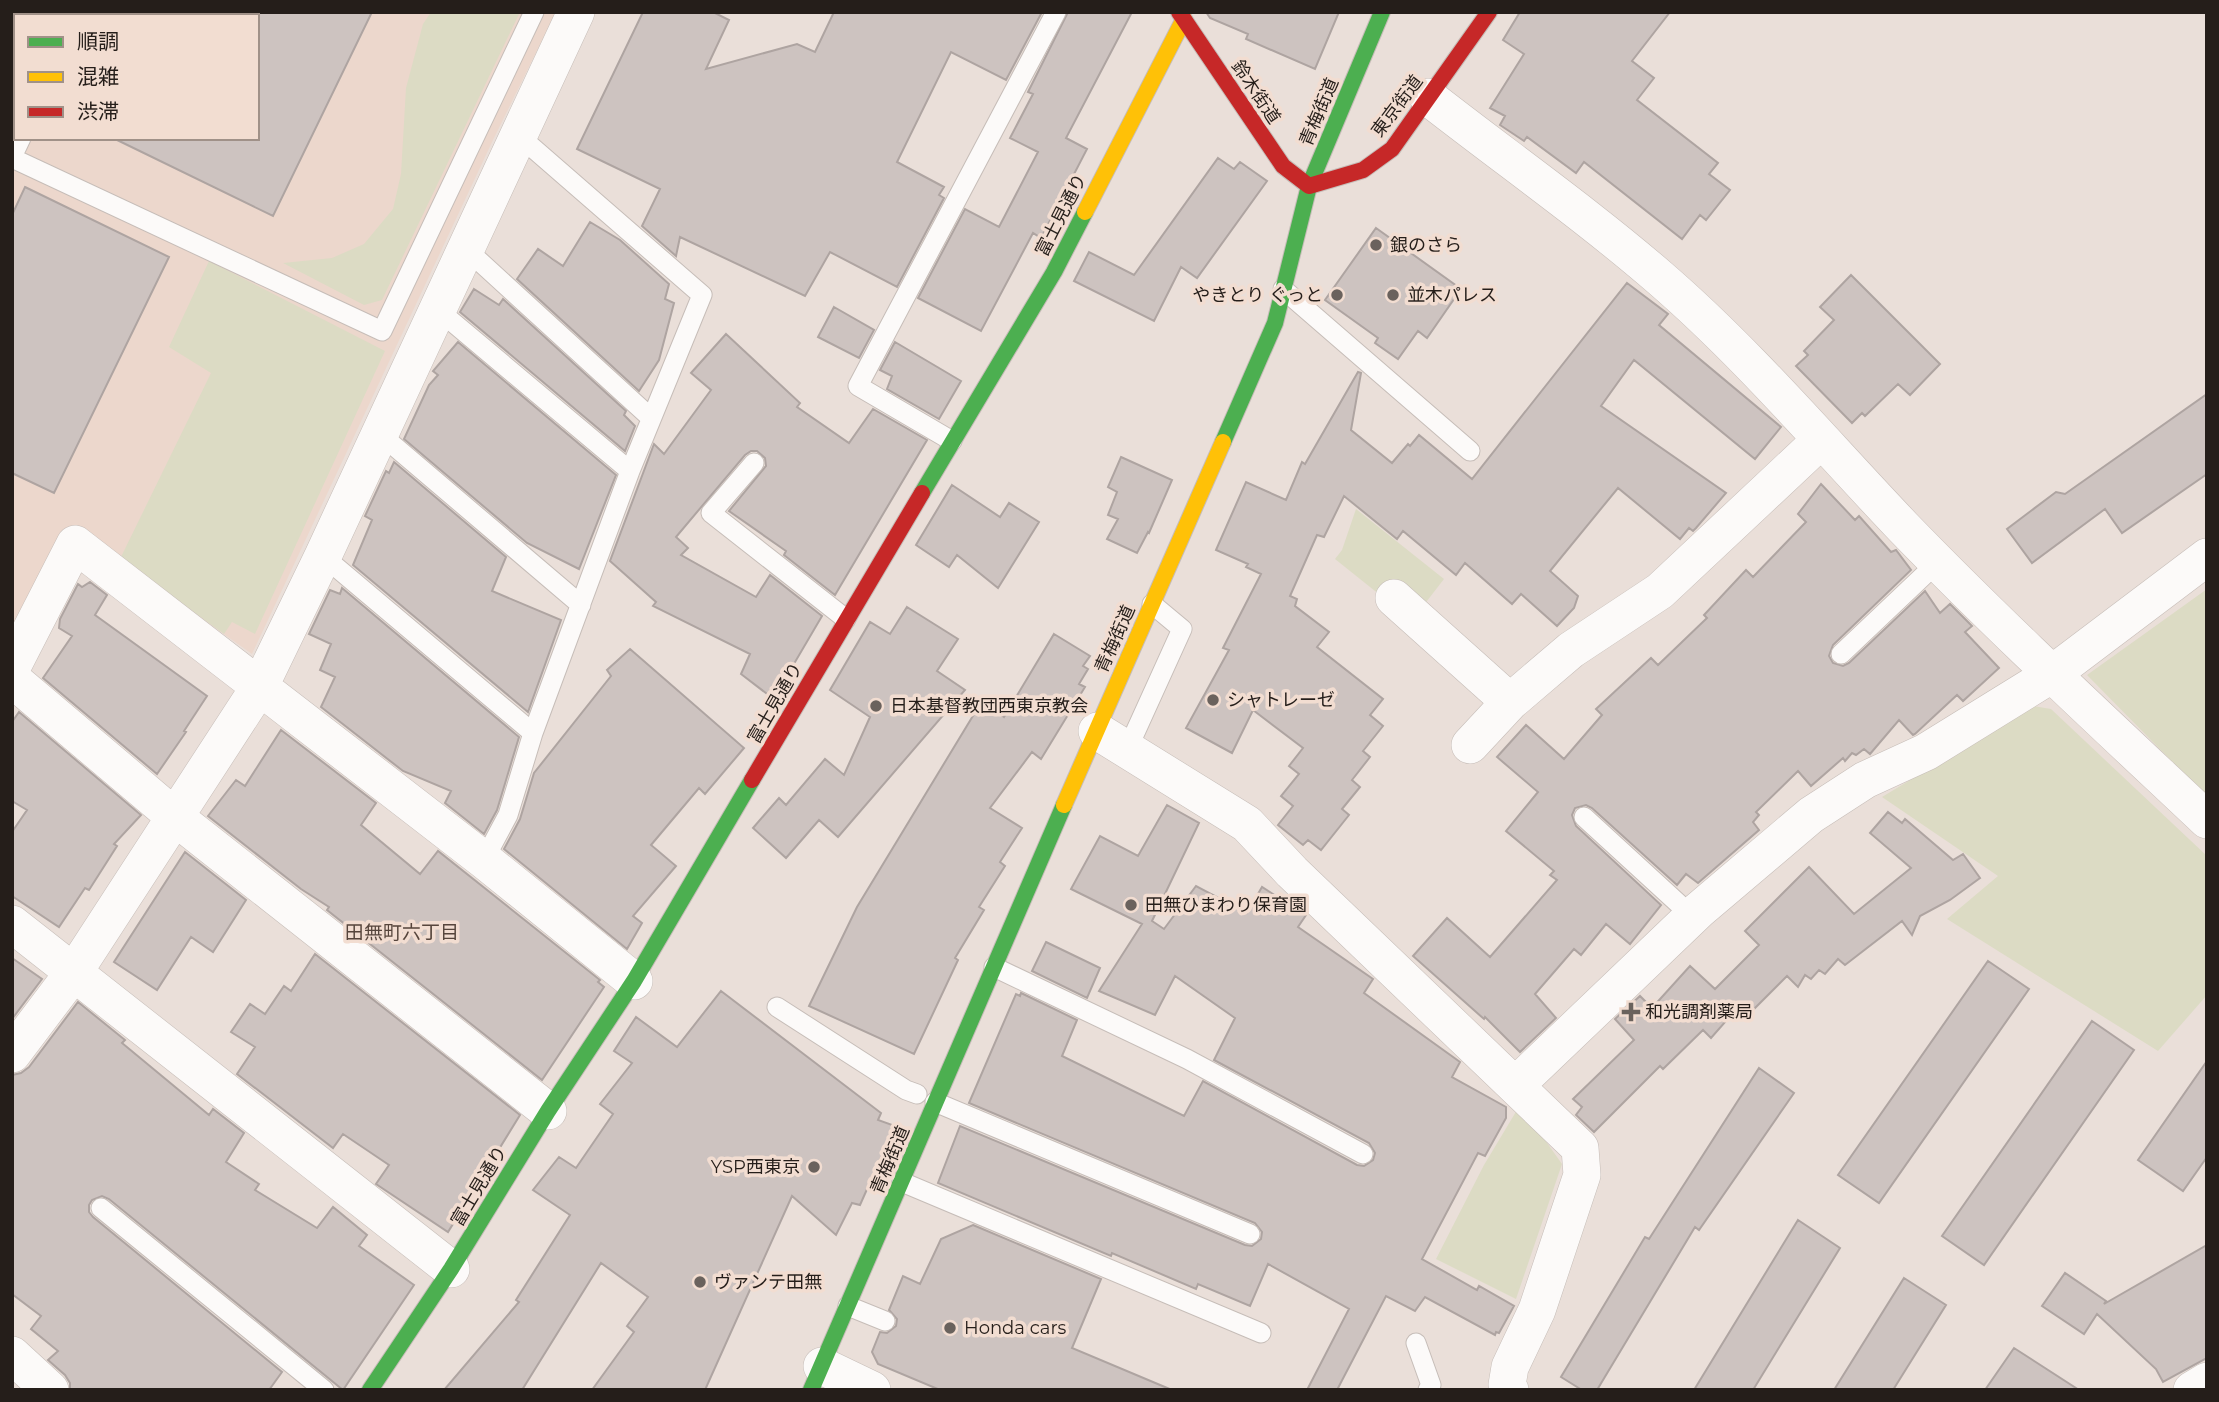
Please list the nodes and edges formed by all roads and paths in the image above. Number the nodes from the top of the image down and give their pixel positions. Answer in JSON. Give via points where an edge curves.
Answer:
{"nodes":[{"id":1,"x":534,"y":12,"type":"edge"},
{"id":2,"x":576,"y":12,"type":"edge"},
{"id":3,"x":1056,"y":12,"type":"edge"},
{"id":4,"x":1382,"y":12,"type":"edge"},
{"id":5,"x":1489,"y":12,"type":"edge"},
{"id":6,"x":1182,"y":15,"type":"edge"},
{"id":7,"x":1428,"y":97,"type":"junction"},
{"id":8,"x":518,"y":135,"type":"junction"},
{"id":9,"x":20,"y":140,"type":"edge"},
{"id":10,"x":12,"y":157,"type":"edge"},
{"id":11,"x":1309,"y":186,"type":"junction"},
{"id":12,"x":465,"y":248,"type":"junction"},
{"id":13,"x":1283,"y":289,"type":"junction"},
{"id":14,"x":437,"y":309,"type":"junction"},
{"id":15,"x":651,"y":418,"type":"junction"},
{"id":16,"x":380,"y":434,"type":"junction"},
{"id":17,"x":1821,"y":440,"type":"junction"},
{"id":18,"x":952,"y":441,"type":"junction"},
{"id":19,"x":1470,"y":451,"type":"dead end"},
{"id":20,"x":754,"y":463,"type":"dead end"},
{"id":21,"x":630,"y":471,"type":"junction"},
{"id":22,"x":323,"y":556,"type":"junction"},
{"id":23,"x":2207,"y":558,"type":"edge"},
{"id":24,"x":1938,"y":562,"type":"junction"},
{"id":25,"x":1394,"y":598,"type":"dead end"},
{"id":26,"x":1152,"y":604,"type":"junction"},
{"id":27,"x":581,"y":605,"type":"junction"},
{"id":28,"x":846,"y":620,"type":"junction"},
{"id":29,"x":1841,"y":654,"type":"dead end"},
{"id":30,"x":12,"y":667,"type":"edge"},
{"id":31,"x":2052,"y":674,"type":"junction"},
{"id":32,"x":12,"y":679,"type":"edge"},
{"id":33,"x":260,"y":686,"type":"junction"},
{"id":34,"x":1510,"y":702,"type":"junction"},
{"id":35,"x":533,"y":733,"type":"junction"},
{"id":36,"x":1112,"y":740,"type":"junction"},
{"id":37,"x":1470,"y":745,"type":"dead end"},
{"id":38,"x":175,"y":817,"type":"junction"},
{"id":39,"x":1584,"y":817,"type":"dead end"},
{"id":40,"x":2207,"y":820,"type":"edge"},
{"id":41,"x":484,"y":860,"type":"junction"},
{"id":42,"x":1692,"y":916,"type":"junction"},
{"id":43,"x":12,"y":924,"type":"edge"},
{"id":44,"x":994,"y":967,"type":"junction"},
{"id":45,"x":74,"y":972,"type":"junction"},
{"id":46,"x":634,"y":981,"type":"junction"},
{"id":47,"x":777,"y":1007,"type":"dead end"},
{"id":48,"x":12,"y":1055,"type":"edge"},
{"id":49,"x":1516,"y":1085,"type":"junction"},
{"id":50,"x":926,"y":1098,"type":"junction"},
{"id":51,"x":548,"y":1111,"type":"junction"},
{"id":52,"x":1363,"y":1154,"type":"dead end"},
{"id":53,"x":902,"y":1182,"type":"junction"},
{"id":54,"x":101,"y":1208,"type":"dead end"},
{"id":55,"x":1250,"y":1234,"type":"dead end"},
{"id":56,"x":452,"y":1269,"type":"junction"},
{"id":57,"x":848,"y":1306,"type":"junction"},
{"id":58,"x":885,"y":1321,"type":"dead end"},
{"id":59,"x":1261,"y":1333,"type":"dead end"},
{"id":60,"x":1416,"y":1343,"type":"dead end"},
{"id":61,"x":12,"y":1355,"type":"edge"},
{"id":62,"x":817,"y":1378,"type":"edge"},
{"id":63,"x":2207,"y":1381,"type":"edge"},
{"id":64,"x":50,"y":1390,"type":"edge"},
{"id":65,"x":324,"y":1390,"type":"edge"},
{"id":66,"x":370,"y":1390,"type":"edge"},
{"id":67,"x":872,"y":1390,"type":"edge"},
{"id":68,"x":1428,"y":1390,"type":"edge"},
{"id":69,"x":1510,"y":1390,"type":"edge"},
{"id":70,"x":2192,"y":1390,"type":"edge"}],
"edges":[{"from":1,"to":10,"type":"lane","via":[[382,331]]},
{"from":2,"to":8,"type":"street"},
{"from":3,"to":18,"type":"lane","via":[[858,386]]},
{"from":4,"to":11,"type":"street","name":"青梅街道"},
{"from":5,"to":7,"type":"street","name":"東京街道"},
{"from":6,"to":11,"type":"street","name":"鈴木街道","via":[[1283,166]]},
{"from":6,"to":18,"type":"street","name":"富士見通り","via":[[1054,272]]},
{"from":7,"to":11,"type":"street","name":"東京街道","via":[[1379,161],[1358,174]]},
{"from":7,"to":17,"type":"street","via":[[1660,278],[1727,340]]},
{"from":8,"to":12,"type":"street"},
{"from":8,"to":15,"type":"lane","via":[[702,295]]},
{"from":9,"to":10,"type":"lane"},
{"from":11,"to":13,"type":"street","name":"青梅街道"},
{"from":12,"to":14,"type":"street"},
{"from":12,"to":15,"type":"lane"},
{"from":13,"to":19,"type":"lane"},
{"from":13,"to":26,"type":"street","name":"青梅街道","via":[[1275,323]]},
{"from":14,"to":16,"type":"street"},
{"from":14,"to":21,"type":"lane"},
{"from":15,"to":21,"type":"lane"},
{"from":16,"to":22,"type":"street"},
{"from":16,"to":27,"type":"lane"},
{"from":17,"to":24,"type":"street"},
{"from":17,"to":34,"type":"street","via":[[1660,591],[1571,650]]},
{"from":18,"to":28,"type":"street","name":"富士見通り"},
{"from":20,"to":28,"type":"lane","via":[[711,513]]},
{"from":21,"to":27,"type":"lane"},
{"from":22,"to":33,"type":"street"},
{"from":22,"to":35,"type":"lane"},
{"from":23,"to":31,"type":"street"},
{"from":24,"to":29,"type":"lane"},
{"from":24,"to":31,"type":"street"},
{"from":25,"to":34,"type":"street"},
{"from":26,"to":36,"type":"street","name":"青梅街道"},
{"from":26,"to":36,"type":"lane","via":[[1182,629],[1133,737]]},
{"from":27,"to":35,"type":"lane"},
{"from":28,"to":46,"type":"street","name":"富士見通り"},
{"from":30,"to":33,"type":"street","via":[[75,544]]},
{"from":31,"to":40,"type":"street"},
{"from":31,"to":42,"type":"street","via":[[1926,752],[1865,779],[1811,815]]},
{"from":32,"to":38,"type":"street"},
{"from":33,"to":38,"type":"street"},
{"from":33,"to":41,"type":"street"},
{"from":34,"to":37,"type":"street"},
{"from":35,"to":41,"type":"lane","via":[[508,815]]},
{"from":36,"to":44,"type":"street","name":"青梅街道"},
{"from":36,"to":49,"type":"street","via":[[1179,774],[1247,824]]},
{"from":38,"to":45,"type":"street"},
{"from":38,"to":51,"type":"street"},
{"from":39,"to":42,"type":"lane"},
{"from":41,"to":46,"type":"street"},
{"from":42,"to":49,"type":"street"},
{"from":43,"to":45,"type":"street"},
{"from":44,"to":50,"type":"street","name":"青梅街道"},
{"from":44,"to":52,"type":"lane","via":[[1187,1059]]},
{"from":45,"to":48,"type":"street"},
{"from":45,"to":56,"type":"street"},
{"from":46,"to":51,"type":"street","name":"富士見通り"},
{"from":47,"to":50,"type":"lane","via":[[906,1090]]},
{"from":49,"to":69,"type":"street","via":[[1580,1148],[1582,1175],[1537,1310],[1510,1367]]},
{"from":50,"to":53,"type":"street","name":"青梅街道"},
{"from":50,"to":55,"type":"lane"},
{"from":51,"to":56,"type":"street","name":"富士見通り"},
{"from":53,"to":57,"type":"street","name":"青梅街道"},
{"from":53,"to":59,"type":"lane"},
{"from":54,"to":65,"type":"lane"},
{"from":56,"to":66,"type":"street","name":"富士見通り"},
{"from":57,"to":58,"type":"lane"},
{"from":57,"to":62,"type":"street","name":"青梅街道"},
{"from":60,"to":68,"type":"lane","via":[[1431,1385]]},
{"from":61,"to":64,"type":"street"},
{"from":62,"to":67,"type":"street"},
{"from":63,"to":70,"type":"street"}]}
